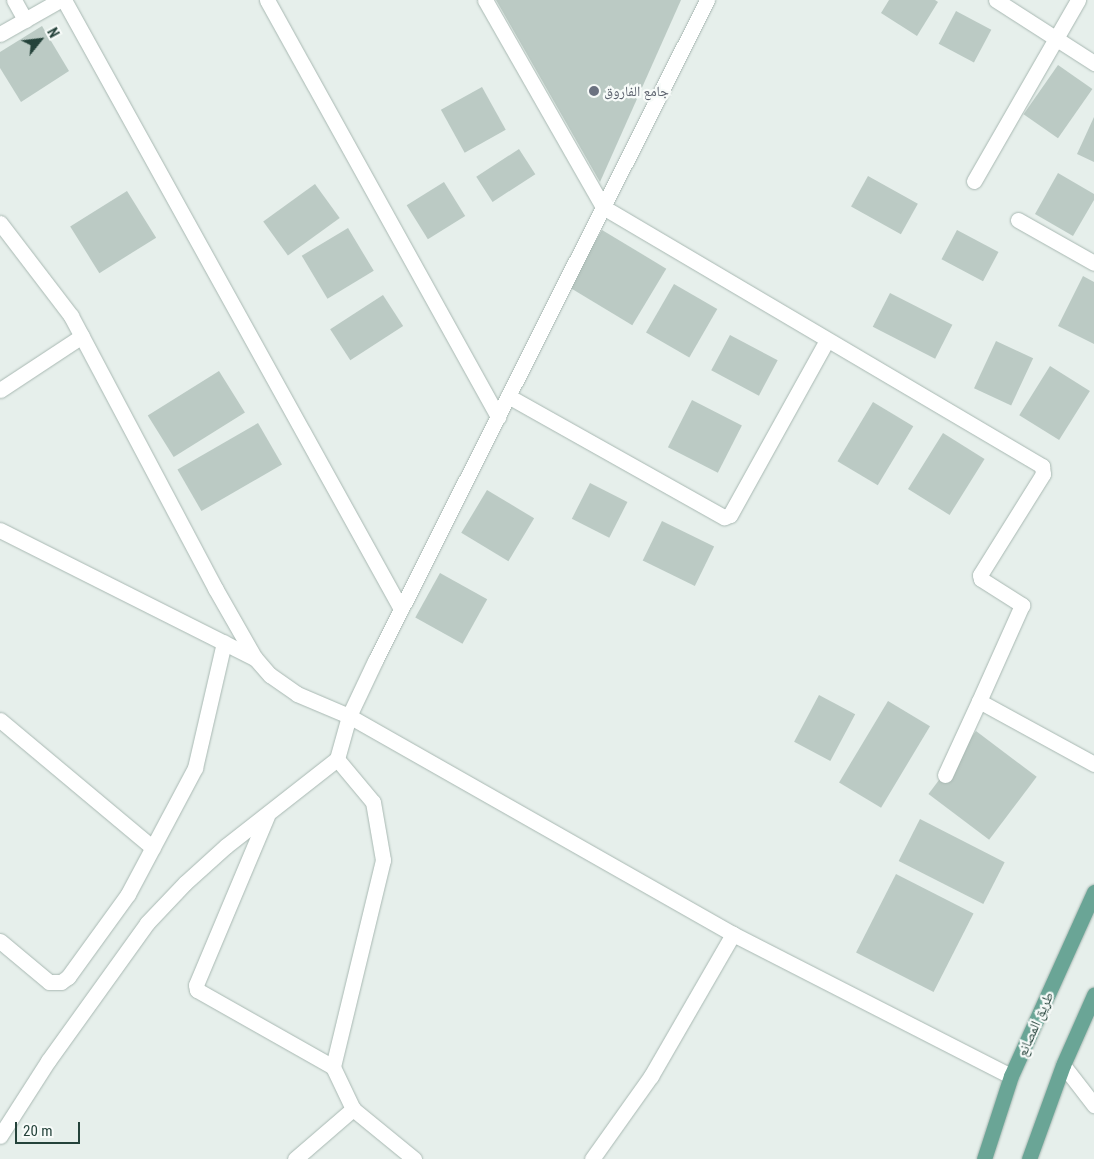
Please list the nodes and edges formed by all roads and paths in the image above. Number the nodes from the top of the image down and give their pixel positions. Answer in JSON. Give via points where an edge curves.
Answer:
{"nodes":[{"id":1,"x":14,"y":0,"type":"edge"},
{"id":2,"x":60,"y":0,"type":"edge"},
{"id":3,"x":64,"y":0,"type":"edge"},
{"id":4,"x":267,"y":0,"type":"edge"},
{"id":5,"x":485,"y":0,"type":"edge"},
{"id":6,"x":707,"y":0,"type":"edge"},
{"id":7,"x":996,"y":0,"type":"edge"},
{"id":8,"x":1078,"y":0,"type":"edge"},
{"id":9,"x":25,"y":20,"type":"junction"},
{"id":10,"x":0,"y":34,"type":"edge"},
{"id":11,"x":1056,"y":38,"type":"junction"},
{"id":12,"x":1094,"y":63,"type":"edge"},
{"id":13,"x":974,"y":181,"type":"dead end"},
{"id":14,"x":603,"y":207,"type":"junction"},
{"id":15,"x":1018,"y":220,"type":"dead end"},
{"id":16,"x":0,"y":223,"type":"edge"},
{"id":17,"x":1094,"y":262,"type":"edge"},
{"id":18,"x":82,"y":336,"type":"junction"},
{"id":19,"x":827,"y":340,"type":"junction"},
{"id":20,"x":0,"y":390,"type":"edge"},
{"id":21,"x":508,"y":396,"type":"junction"},
{"id":22,"x":498,"y":417,"type":"junction"},
{"id":23,"x":0,"y":530,"type":"edge"},
{"id":24,"x":401,"y":609,"type":"junction"},
{"id":25,"x":224,"y":642,"type":"junction"},
{"id":26,"x":255,"y":658,"type":"junction"},
{"id":27,"x":979,"y":701,"type":"junction"},
{"id":28,"x":349,"y":716,"type":"junction"},
{"id":29,"x":0,"y":720,"type":"edge"},
{"id":30,"x":337,"y":759,"type":"junction"},
{"id":31,"x":1094,"y":764,"type":"edge"},
{"id":32,"x":945,"y":774,"type":"dead end"},
{"id":33,"x":268,"y":814,"type":"junction"},
{"id":34,"x":153,"y":848,"type":"junction"},
{"id":35,"x":1094,"y":892,"type":"edge"},
{"id":36,"x":732,"y":934,"type":"junction"},
{"id":37,"x":0,"y":941,"type":"edge"},
{"id":38,"x":1094,"y":995,"type":"edge"},
{"id":39,"x":1063,"y":1065,"type":"junction"},
{"id":40,"x":333,"y":1068,"type":"junction"},
{"id":41,"x":1011,"y":1076,"type":"junction"},
{"id":42,"x":1094,"y":1105,"type":"edge"},
{"id":43,"x":353,"y":1109,"type":"junction"},
{"id":44,"x":0,"y":1136,"type":"edge"},
{"id":45,"x":295,"y":1159,"type":"edge"},
{"id":46,"x":414,"y":1159,"type":"edge"},
{"id":47,"x":592,"y":1159,"type":"edge"},
{"id":48,"x":984,"y":1159,"type":"edge"},
{"id":49,"x":1029,"y":1159,"type":"edge"}],
"edges":[{"from":1,"to":9,"type":"street"},
{"from":2,"to":9,"type":"street"},
{"from":3,"to":24,"type":"street"},
{"from":4,"to":22,"type":"street"},
{"from":5,"to":14,"type":"street"},
{"from":6,"to":14,"type":"street"},
{"from":7,"to":11,"type":"street"},
{"from":8,"to":11,"type":"street"},
{"from":9,"to":10,"type":"street"},
{"from":11,"to":12,"type":"street"},
{"from":11,"to":13,"type":"street"},
{"from":14,"to":19,"type":"street"},
{"from":14,"to":21,"type":"street"},
{"from":15,"to":17,"type":"street"},
{"from":16,"to":18,"type":"street","via":[[71,316]]},
{"from":18,"to":20,"type":"street"},
{"from":18,"to":26,"type":"street"},
{"from":19,"to":21,"type":"street","via":[[730,516],[724,517]]},
{"from":19,"to":27,"type":"street","via":[[1044,468],[980,575],[1022,606]]},
{"from":21,"to":22,"type":"street"},
{"from":22,"to":24,"type":"street"},
{"from":23,"to":25,"type":"street"},
{"from":24,"to":28,"type":"street"},
{"from":25,"to":26,"type":"street"},
{"from":25,"to":34,"type":"street","via":[[195,768]]},
{"from":26,"to":28,"type":"street","via":[[270,675],[297,694]]},
{"from":27,"to":31,"type":"street"},
{"from":27,"to":32,"type":"street"},
{"from":28,"to":30,"type":"street"},
{"from":28,"to":36,"type":"street"},
{"from":29,"to":34,"type":"street"},
{"from":30,"to":33,"type":"street"},
{"from":30,"to":40,"type":"street","via":[[373,802],[383,860]]},
{"from":33,"to":40,"type":"street","via":[[196,985],[197,990]]},
{"from":33,"to":44,"type":"street","via":[[185,883],[148,923],[48,1061]]},
{"from":34,"to":37,"type":"street","via":[[128,894],[68,977],[61,982],[49,982]]},
{"from":35,"to":41,"type":"main road","name":"طريق المصانع"},
{"from":36,"to":41,"type":"street"},
{"from":36,"to":47,"type":"street","via":[[651,1076]]},
{"from":38,"to":39,"type":"main road"},
{"from":39,"to":42,"type":"street"},
{"from":39,"to":49,"type":"main road"},
{"from":40,"to":43,"type":"street"},
{"from":41,"to":48,"type":"main road","name":"طريق المصانع"},
{"from":43,"to":45,"type":"street"},
{"from":43,"to":46,"type":"street"}]}
